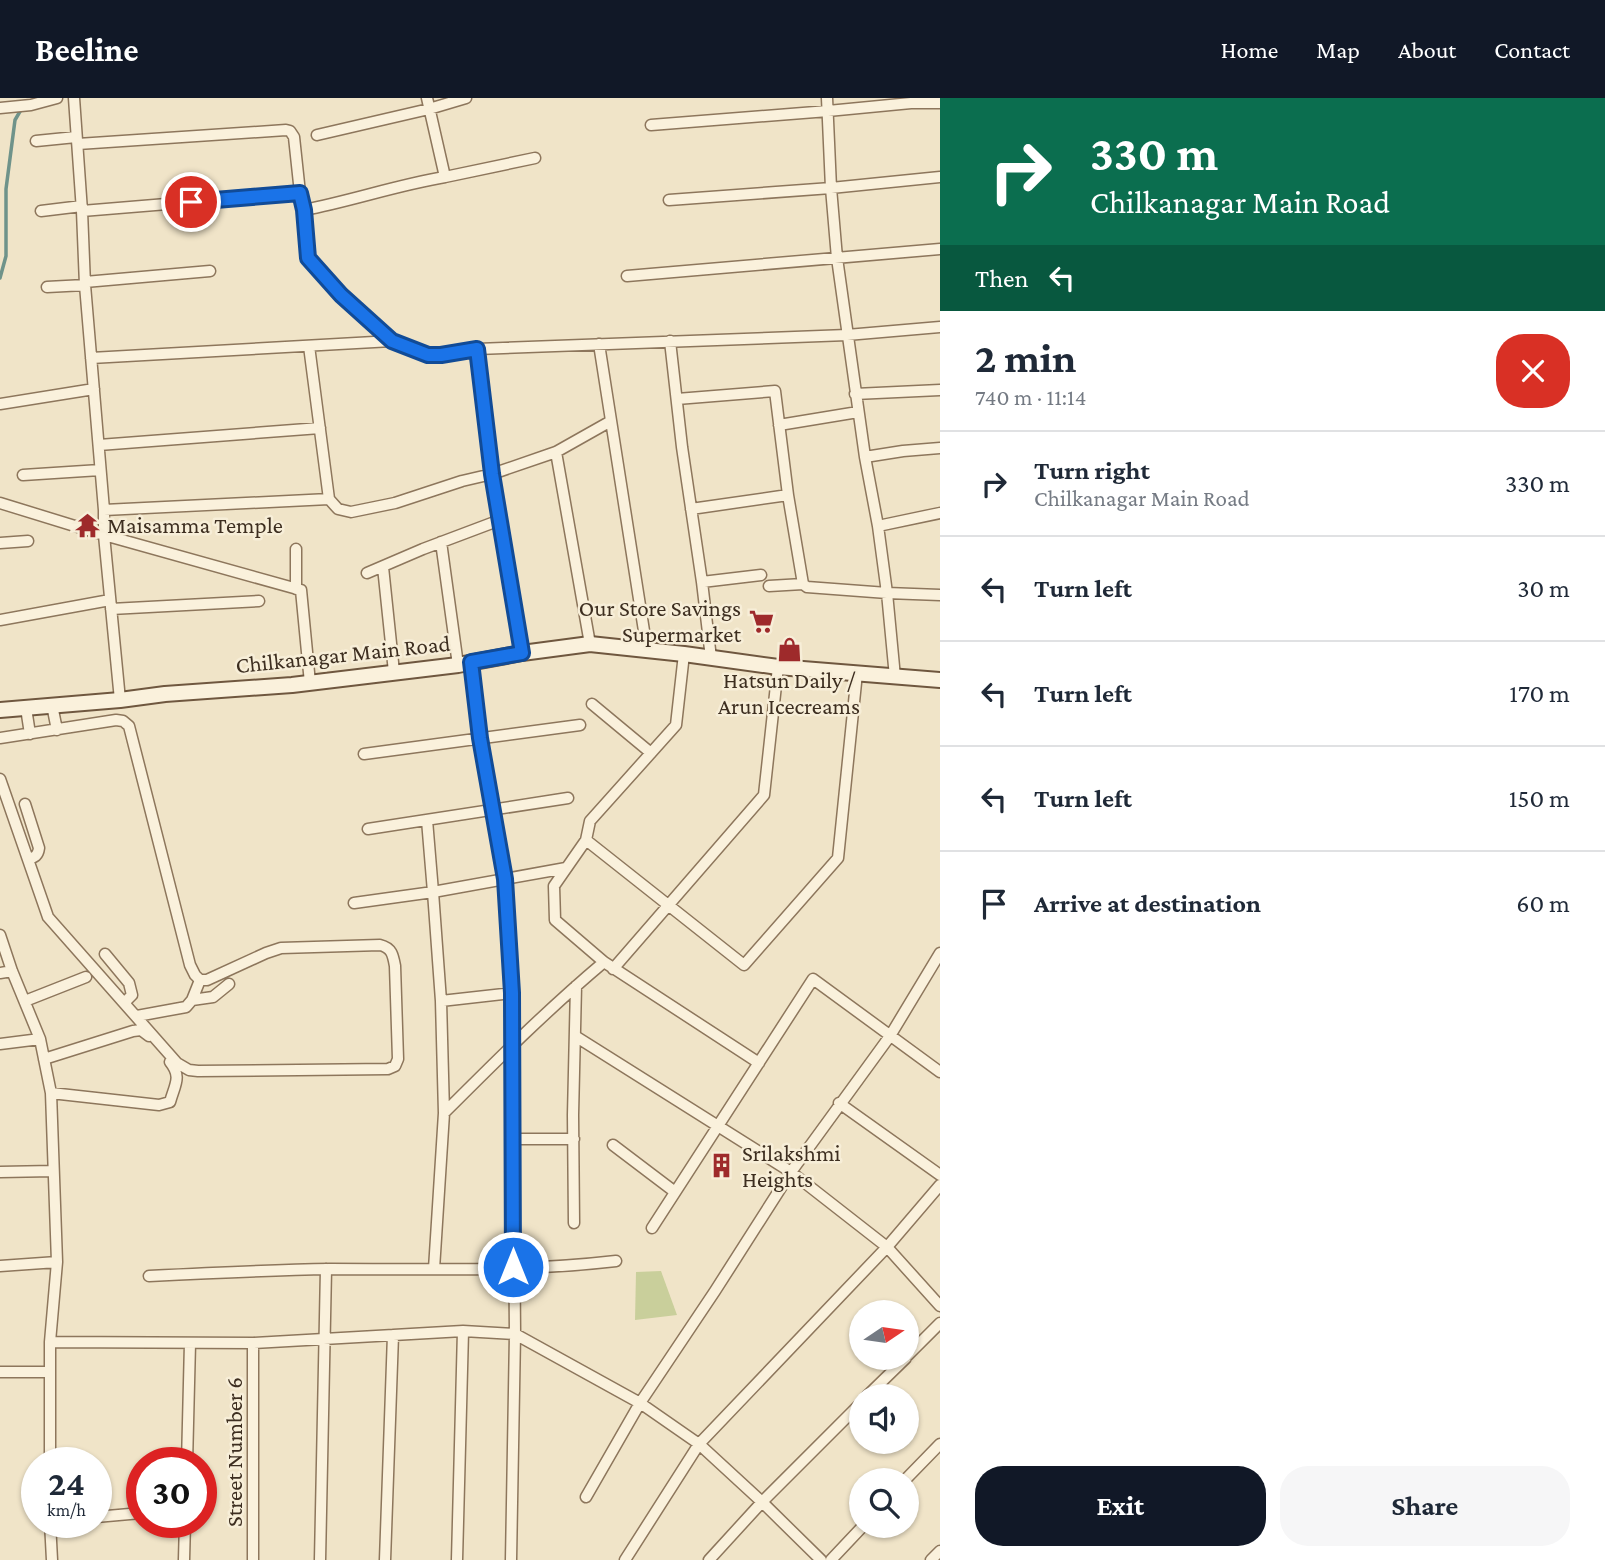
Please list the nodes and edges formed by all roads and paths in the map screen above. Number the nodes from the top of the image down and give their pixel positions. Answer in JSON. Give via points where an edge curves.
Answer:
{"nodes":[{"id":1,"x":57,"y":98,"type":"edge"},
{"id":2,"x":74,"y":98,"type":"edge"},
{"id":3,"x":466,"y":98,"type":"edge"},
{"id":4,"x":827,"y":98,"type":"edge"},
{"id":5,"x":428,"y":103,"type":"edge"},
{"id":6,"x":940,"y":103,"type":"edge"},
{"id":7,"x":0,"y":108,"type":"edge"},
{"id":8,"x":828,"y":111,"type":"junction"},
{"id":9,"x":650,"y":125,"type":"dead end"},
{"id":10,"x":317,"y":135,"type":"dead end"},
{"id":11,"x":77,"y":140,"type":"junction"},
{"id":12,"x":36,"y":141,"type":"dead end"},
{"id":13,"x":535,"y":158,"type":"dead end"},
{"id":14,"x":445,"y":177,"type":"junction"},
{"id":15,"x":940,"y":177,"type":"edge"},
{"id":16,"x":831,"y":188,"type":"junction"},
{"id":17,"x":300,"y":193,"type":"junction"},
{"id":18,"x":669,"y":201,"type":"dead end"},
{"id":19,"x":82,"y":208,"type":"junction"},
{"id":20,"x":304,"y":210,"type":"junction"},
{"id":21,"x":41,"y":211,"type":"dead end"},
{"id":22,"x":940,"y":249,"type":"edge"},
{"id":23,"x":837,"y":258,"type":"junction"},
{"id":24,"x":210,"y":271,"type":"dead end"},
{"id":25,"x":627,"y":276,"type":"dead end"},
{"id":26,"x":85,"y":283,"type":"junction"},
{"id":27,"x":47,"y":287,"type":"dead end"},
{"id":28,"x":940,"y":327,"type":"edge"},
{"id":29,"x":848,"y":335,"type":"junction"},
{"id":30,"x":392,"y":341,"type":"junction"},
{"id":31,"x":670,"y":341,"type":"junction"},
{"id":32,"x":598,"y":344,"type":"junction"},
{"id":33,"x":309,"y":346,"type":"junction"},
{"id":34,"x":477,"y":349,"type":"junction"},
{"id":35,"x":92,"y":358,"type":"junction"},
{"id":36,"x":94,"y":389,"type":"junction"},
{"id":37,"x":940,"y":390,"type":"edge"},
{"id":38,"x":855,"y":394,"type":"junction"},
{"id":39,"x":677,"y":400,"type":"junction"},
{"id":40,"x":0,"y":404,"type":"edge"},
{"id":41,"x":858,"y":412,"type":"junction"},
{"id":42,"x":611,"y":421,"type":"junction"},
{"id":43,"x":779,"y":425,"type":"junction"},
{"id":44,"x":320,"y":428,"type":"junction"},
{"id":45,"x":99,"y":445,"type":"junction"},
{"id":46,"x":940,"y":448,"type":"edge"},
{"id":47,"x":556,"y":452,"type":"junction"},
{"id":48,"x":864,"y":457,"type":"junction"},
{"id":49,"x":100,"y":470,"type":"junction"},
{"id":50,"x":492,"y":474,"type":"junction"},
{"id":51,"x":23,"y":475,"type":"dead end"},
{"id":52,"x":788,"y":495,"type":"junction"},
{"id":53,"x":329,"y":499,"type":"junction"},
{"id":54,"x":0,"y":503,"type":"edge"},
{"id":55,"x":691,"y":509,"type":"junction"},
{"id":56,"x":104,"y":510,"type":"junction"},
{"id":57,"x":940,"y":513,"type":"edge"},
{"id":58,"x":500,"y":520,"type":"junction"},
{"id":59,"x":878,"y":526,"type":"junction"},
{"id":60,"x":104,"y":535,"type":"junction"},
{"id":61,"x":28,"y":541,"type":"dead end"},
{"id":62,"x":441,"y":542,"type":"junction"},
{"id":63,"x":0,"y":543,"type":"edge"},
{"id":64,"x":296,"y":549,"type":"dead end"},
{"id":65,"x":383,"y":566,"type":"junction"},
{"id":66,"x":367,"y":573,"type":"dead end"},
{"id":67,"x":761,"y":575,"type":"dead end"},
{"id":68,"x":702,"y":582,"type":"junction"},
{"id":69,"x":803,"y":584,"type":"junction"},
{"id":70,"x":769,"y":586,"type":"dead end"},
{"id":71,"x":296,"y":589,"type":"junction"},
{"id":72,"x":887,"y":593,"type":"junction"},
{"id":73,"x":940,"y":595,"type":"edge"},
{"id":74,"x":259,"y":601,"type":"dead end"},
{"id":75,"x":110,"y":604,"type":"junction"},
{"id":76,"x":0,"y":620,"type":"edge"},
{"id":77,"x":590,"y":644,"type":"junction"},
{"id":78,"x":646,"y":650,"type":"junction"},
{"id":79,"x":522,"y":653,"type":"junction"},
{"id":80,"x":684,"y":654,"type":"junction"},
{"id":81,"x":711,"y":658,"type":"junction"},
{"id":82,"x":465,"y":663,"type":"junction"},
{"id":83,"x":778,"y":667,"type":"junction"},
{"id":84,"x":394,"y":672,"type":"junction"},
{"id":85,"x":857,"y":673,"type":"junction"},
{"id":86,"x":895,"y":677,"type":"junction"},
{"id":87,"x":940,"y":680,"type":"edge"},
{"id":88,"x":310,"y":683,"type":"junction"},
{"id":89,"x":120,"y":700,"type":"junction"},
{"id":90,"x":592,"y":704,"type":"dead end"},
{"id":91,"x":52,"y":705,"type":"junction"},
{"id":92,"x":26,"y":708,"type":"junction"},
{"id":93,"x":0,"y":710,"type":"edge"},
{"id":94,"x":580,"y":725,"type":"dead end"},
{"id":95,"x":57,"y":730,"type":"junction"},
{"id":96,"x":30,"y":734,"type":"junction"},
{"id":97,"x":0,"y":738,"type":"edge"},
{"id":98,"x":480,"y":738,"type":"junction"},
{"id":99,"x":651,"y":752,"type":"junction"},
{"id":100,"x":364,"y":754,"type":"dead end"},
{"id":101,"x":0,"y":779,"type":"edge"},
{"id":102,"x":568,"y":798,"type":"dead end"},
{"id":103,"x":26,"y":804,"type":"dead end"},
{"id":104,"x":492,"y":810,"type":"junction"},
{"id":105,"x":426,"y":820,"type":"junction"},
{"id":106,"x":368,"y":829,"type":"dead end"},
{"id":107,"x":586,"y":840,"type":"junction"},
{"id":108,"x":28,"y":859,"type":"junction"},
{"id":109,"x":566,"y":869,"type":"junction"},
{"id":110,"x":505,"y":879,"type":"junction"},
{"id":111,"x":433,"y":892,"type":"junction"},
{"id":112,"x":354,"y":903,"type":"dead end"},
{"id":113,"x":668,"y":905,"type":"junction"},
{"id":114,"x":0,"y":935,"type":"edge"},
{"id":115,"x":940,"y":953,"type":"edge"},
{"id":116,"x":104,"y":954,"type":"dead end"},
{"id":117,"x":604,"y":962,"type":"junction"},
{"id":118,"x":613,"y":969,"type":"junction"},
{"id":119,"x":12,"y":971,"type":"junction"},
{"id":120,"x":0,"y":972,"type":"edge"},
{"id":121,"x":86,"y":977,"type":"dead end"},
{"id":122,"x":200,"y":980,"type":"junction"},
{"id":123,"x":229,"y":985,"type":"dead end"},
{"id":124,"x":576,"y":986,"type":"junction"},
{"id":125,"x":512,"y":993,"type":"junction"},
{"id":126,"x":192,"y":1000,"type":"junction"},
{"id":127,"x":25,"y":1001,"type":"junction"},
{"id":128,"x":441,"y":1001,"type":"junction"},
{"id":129,"x":124,"y":1003,"type":"junction"},
{"id":130,"x":137,"y":1016,"type":"junction"},
{"id":131,"x":890,"y":1035,"type":"junction"},
{"id":132,"x":575,"y":1036,"type":"junction"},
{"id":133,"x":40,"y":1039,"type":"junction"},
{"id":134,"x":0,"y":1044,"type":"edge"},
{"id":135,"x":512,"y":1045,"type":"junction"},
{"id":136,"x":44,"y":1059,"type":"junction"},
{"id":137,"x":759,"y":1063,"type":"junction"},
{"id":138,"x":940,"y":1072,"type":"edge"},
{"id":139,"x":51,"y":1093,"type":"junction"},
{"id":140,"x":839,"y":1103,"type":"junction"},
{"id":141,"x":444,"y":1113,"type":"junction"},
{"id":142,"x":719,"y":1125,"type":"junction"},
{"id":143,"x":513,"y":1139,"type":"junction"},
{"id":144,"x":573,"y":1139,"type":"junction"},
{"id":145,"x":612,"y":1145,"type":"dead end"},
{"id":146,"x":53,"y":1171,"type":"junction"},
{"id":147,"x":0,"y":1172,"type":"edge"},
{"id":148,"x":791,"y":1172,"type":"junction"},
{"id":149,"x":940,"y":1175,"type":"edge"},
{"id":150,"x":940,"y":1185,"type":"edge"},
{"id":151,"x":675,"y":1192,"type":"junction"},
{"id":152,"x":574,"y":1223,"type":"dead end"},
{"id":153,"x":652,"y":1228,"type":"dead end"},
{"id":154,"x":887,"y":1247,"type":"junction"},
{"id":155,"x":616,"y":1261,"type":"dead end"},
{"id":156,"x":57,"y":1262,"type":"junction"},
{"id":157,"x":0,"y":1266,"type":"edge"},
{"id":158,"x":513,"y":1267,"type":"junction"},
{"id":159,"x":326,"y":1269,"type":"junction"},
{"id":160,"x":434,"y":1269,"type":"junction"},
{"id":161,"x":149,"y":1276,"type":"dead end"},
{"id":162,"x":940,"y":1306,"type":"edge"},
{"id":163,"x":940,"y":1323,"type":"edge"},
{"id":164,"x":464,"y":1331,"type":"junction"},
{"id":165,"x":515,"y":1334,"type":"junction"},
{"id":166,"x":393,"y":1335,"type":"junction"},
{"id":167,"x":325,"y":1339,"type":"junction"},
{"id":168,"x":50,"y":1342,"type":"junction"},
{"id":169,"x":190,"y":1343,"type":"junction"},
{"id":170,"x":253,"y":1343,"type":"junction"},
{"id":171,"x":919,"y":1345,"type":"edge"},
{"id":172,"x":894,"y":1370,"type":"edge"},
{"id":173,"x":0,"y":1372,"type":"edge"},
{"id":174,"x":50,"y":1372,"type":"junction"},
{"id":175,"x":879,"y":1384,"type":"edge"},
{"id":176,"x":640,"y":1403,"type":"junction"},
{"id":177,"x":849,"y":1415,"type":"edge"},
{"id":178,"x":699,"y":1444,"type":"junction"},
{"id":179,"x":940,"y":1444,"type":"edge"},
{"id":180,"x":50,"y":1447,"type":"edge"},
{"id":181,"x":187,"y":1447,"type":"edge"},
{"id":182,"x":917,"y":1468,"type":"edge"},
{"id":183,"x":586,"y":1497,"type":"dead end"},
{"id":184,"x":762,"y":1502,"type":"junction"},
{"id":185,"x":51,"y":1538,"type":"edge"},
{"id":186,"x":185,"y":1538,"type":"edge"},
{"id":187,"x":852,"y":1538,"type":"edge"},
{"id":188,"x":940,"y":1551,"type":"edge"},
{"id":189,"x":714,"y":1558,"type":"edge"},
{"id":190,"x":52,"y":1560,"type":"edge"},
{"id":191,"x":184,"y":1560,"type":"edge"},
{"id":192,"x":253,"y":1560,"type":"edge"},
{"id":193,"x":320,"y":1560,"type":"edge"},
{"id":194,"x":385,"y":1560,"type":"edge"},
{"id":195,"x":457,"y":1560,"type":"edge"},
{"id":196,"x":510,"y":1560,"type":"edge"},
{"id":197,"x":625,"y":1560,"type":"edge"},
{"id":198,"x":821,"y":1560,"type":"edge"},
{"id":199,"x":831,"y":1560,"type":"edge"},
{"id":200,"x":931,"y":1560,"type":"edge"}],
"edges":[{"from":1,"to":7,"type":"street"},
{"from":2,"to":11,"type":"street"},
{"from":3,"to":5,"type":"street"},
{"from":4,"to":8,"type":"street"},
{"from":5,"to":10,"type":"street"},
{"from":5,"to":14,"type":"street"},
{"from":6,"to":8,"type":"street"},
{"from":8,"to":9,"type":"street"},
{"from":8,"to":16,"type":"street"},
{"from":11,"to":12,"type":"street"},
{"from":11,"to":17,"type":"street","via":[[286,130],[294,137]]},
{"from":11,"to":19,"type":"street"},
{"from":13,"to":14,"type":"street"},
{"from":14,"to":20,"type":"street"},
{"from":15,"to":16,"type":"street"},
{"from":16,"to":18,"type":"street"},
{"from":16,"to":23,"type":"street"},
{"from":17,"to":19,"type":"street"},
{"from":17,"to":20,"type":"street"},
{"from":19,"to":21,"type":"street"},
{"from":19,"to":26,"type":"street"},
{"from":20,"to":30,"type":"street","via":[[308,258]]},
{"from":22,"to":23,"type":"street"},
{"from":23,"to":25,"type":"street"},
{"from":23,"to":29,"type":"street"},
{"from":24,"to":26,"type":"street"},
{"from":26,"to":27,"type":"street"},
{"from":26,"to":35,"type":"street"},
{"from":28,"to":29,"type":"street"},
{"from":29,"to":31,"type":"street"},
{"from":29,"to":38,"type":"street"},
{"from":30,"to":33,"type":"street"},
{"from":30,"to":34,"type":"street","via":[[428,355]]},
{"from":31,"to":32,"type":"street"},
{"from":31,"to":39,"type":"street"},
{"from":32,"to":34,"type":"street"},
{"from":32,"to":42,"type":"street"},
{"from":33,"to":35,"type":"street"},
{"from":33,"to":44,"type":"street"},
{"from":34,"to":50,"type":"street"},
{"from":35,"to":36,"type":"street"},
{"from":36,"to":40,"type":"street"},
{"from":36,"to":45,"type":"street"},
{"from":37,"to":38,"type":"street"},
{"from":38,"to":41,"type":"street"},
{"from":39,"to":43,"type":"street","via":[[775,391]]},
{"from":39,"to":55,"type":"street"},
{"from":41,"to":43,"type":"street"},
{"from":41,"to":48,"type":"street"},
{"from":42,"to":47,"type":"street"},
{"from":42,"to":78,"type":"street"},
{"from":43,"to":52,"type":"street"},
{"from":44,"to":45,"type":"street"},
{"from":44,"to":53,"type":"street"},
{"from":45,"to":49,"type":"street"},
{"from":46,"to":48,"type":"street"},
{"from":47,"to":50,"type":"street"},
{"from":47,"to":77,"type":"street"},
{"from":48,"to":59,"type":"street"},
{"from":49,"to":51,"type":"street"},
{"from":49,"to":56,"type":"street"},
{"from":50,"to":53,"type":"street","via":[[351,512],[338,509]]},
{"from":50,"to":58,"type":"street"},
{"from":52,"to":55,"type":"street"},
{"from":52,"to":69,"type":"street"},
{"from":53,"to":56,"type":"street"},
{"from":54,"to":60,"type":"street"},
{"from":55,"to":68,"type":"street"},
{"from":56,"to":60,"type":"street"},
{"from":57,"to":59,"type":"street"},
{"from":58,"to":62,"type":"street"},
{"from":58,"to":79,"type":"street"},
{"from":59,"to":72,"type":"street"},
{"from":60,"to":71,"type":"street"},
{"from":60,"to":75,"type":"street"},
{"from":61,"to":63,"type":"street"},
{"from":62,"to":65,"type":"street"},
{"from":62,"to":82,"type":"street"},
{"from":64,"to":71,"type":"street"},
{"from":65,"to":66,"type":"street"},
{"from":65,"to":84,"type":"street"},
{"from":67,"to":68,"type":"street"},
{"from":68,"to":81,"type":"street"},
{"from":69,"to":70,"type":"street"},
{"from":69,"to":72,"type":"street","via":[[814,589]]},
{"from":71,"to":88,"type":"street","via":[[301,590]]},
{"from":72,"to":73,"type":"street"},
{"from":72,"to":86,"type":"street"},
{"from":74,"to":75,"type":"street"},
{"from":75,"to":76,"type":"street"},
{"from":75,"to":89,"type":"street"},
{"from":77,"to":78,"type":"main road","name":"Chilkanagar Main Road"},
{"from":77,"to":79,"type":"main road","name":"Chilkanagar Main Road"},
{"from":78,"to":80,"type":"main road","name":"Chilkanagar Main Road"},
{"from":79,"to":82,"type":"main road","name":"Chilkanagar Main Road"},
{"from":80,"to":81,"type":"main road","name":"Chilkanagar Main Road"},
{"from":80,"to":99,"type":"street","via":[[676,725]]},
{"from":81,"to":83,"type":"main road","name":"Chilkanagar Main Road"},
{"from":82,"to":84,"type":"main road","name":"Chilkanagar Main Road"},
{"from":82,"to":98,"type":"street"},
{"from":83,"to":85,"type":"main road","name":"Chilkanagar Main Road"},
{"from":83,"to":113,"type":"street","via":[[764,795]]},
{"from":84,"to":88,"type":"main road","name":"Chilkanagar Main Road"},
{"from":85,"to":86,"type":"main road","name":"Chilkanagar Main Road"},
{"from":85,"to":113,"type":"street","via":[[838,858],[744,965]]},
{"from":86,"to":87,"type":"main road","name":"Chilkanagar Main Road"},
{"from":88,"to":89,"type":"main road","name":"Chilkanagar Main Road"},
{"from":89,"to":91,"type":"main road","name":"Chilkanagar Main Road"},
{"from":90,"to":99,"type":"street"},
{"from":91,"to":92,"type":"main road","name":"Chilkanagar Main Road"},
{"from":91,"to":95,"type":"street"},
{"from":92,"to":93,"type":"main road","name":"Chilkanagar Main Road"},
{"from":92,"to":96,"type":"street"},
{"from":94,"to":98,"type":"street"},
{"from":95,"to":96,"type":"street"},
{"from":95,"to":122,"type":"street","via":[[116,720],[129,726],[190,965]]},
{"from":96,"to":97,"type":"street"},
{"from":98,"to":100,"type":"street"},
{"from":98,"to":104,"type":"street"},
{"from":99,"to":107,"type":"street","via":[[590,821]]},
{"from":101,"to":108,"type":"street"},
{"from":102,"to":104,"type":"street"},
{"from":103,"to":108,"type":"street","via":[[38,848],[36,856]]},
{"from":104,"to":105,"type":"street"},
{"from":104,"to":110,"type":"street"},
{"from":105,"to":106,"type":"street"},
{"from":105,"to":111,"type":"street"},
{"from":107,"to":109,"type":"street"},
{"from":107,"to":113,"type":"street"},
{"from":108,"to":129,"type":"street","via":[[48,917]]},
{"from":109,"to":110,"type":"street"},
{"from":109,"to":117,"type":"street","via":[[554,886],[555,920]]},
{"from":110,"to":111,"type":"street"},
{"from":110,"to":125,"type":"street"},
{"from":111,"to":112,"type":"street"},
{"from":111,"to":128,"type":"street"},
{"from":113,"to":118,"type":"street"},
{"from":114,"to":119,"type":"street"},
{"from":115,"to":131,"type":"street"},
{"from":116,"to":129,"type":"street","via":[[131,987],[132,995]]},
{"from":117,"to":118,"type":"street"},
{"from":117,"to":124,"type":"street"},
{"from":118,"to":137,"type":"street"},
{"from":119,"to":120,"type":"street"},
{"from":119,"to":127,"type":"street"},
{"from":121,"to":127,"type":"street"},
{"from":122,"to":126,"type":"street"},
{"from":122,"to":130,"type":"street","via":[[281,948],[386,947],[395,966],[398,1059],[388,1069],[189,1070],[177,1063]]},
{"from":123,"to":126,"type":"street","via":[[213,997]]},
{"from":124,"to":132,"type":"street"},
{"from":124,"to":135,"type":"street"},
{"from":125,"to":128,"type":"street"},
{"from":125,"to":135,"type":"street"},
{"from":126,"to":130,"type":"street","via":[[186,1007]]},
{"from":127,"to":133,"type":"street"},
{"from":128,"to":141,"type":"street"},
{"from":129,"to":130,"type":"street"},
{"from":131,"to":137,"type":"street","via":[[813,979]]},
{"from":131,"to":138,"type":"street"},
{"from":131,"to":140,"type":"street"},
{"from":132,"to":142,"type":"street"},
{"from":132,"to":144,"type":"street"},
{"from":133,"to":134,"type":"street"},
{"from":133,"to":136,"type":"street"},
{"from":135,"to":141,"type":"street"},
{"from":135,"to":143,"type":"street"},
{"from":136,"to":139,"type":"street"},
{"from":136,"to":139,"type":"street","via":[[141,1030],[178,1076],[170,1102],[159,1105]]},
{"from":137,"to":142,"type":"street"},
{"from":139,"to":146,"type":"street"},
{"from":140,"to":148,"type":"street"},
{"from":140,"to":149,"type":"street"},
{"from":141,"to":160,"type":"street"},
{"from":142,"to":148,"type":"street"},
{"from":142,"to":151,"type":"street"},
{"from":143,"to":144,"type":"street"},
{"from":143,"to":158,"type":"street"},
{"from":144,"to":152,"type":"street"},
{"from":145,"to":151,"type":"street"},
{"from":146,"to":147,"type":"street"},
{"from":146,"to":156,"type":"street"},
{"from":148,"to":154,"type":"street"},
{"from":148,"to":176,"type":"street"},
{"from":150,"to":154,"type":"street"},
{"from":151,"to":153,"type":"street"},
{"from":154,"to":162,"type":"street"},
{"from":154,"to":178,"type":"street"},
{"from":155,"to":158,"type":"street"},
{"from":156,"to":157,"type":"street"},
{"from":156,"to":168,"type":"street"},
{"from":158,"to":160,"type":"street"},
{"from":158,"to":165,"type":"street"},
{"from":159,"to":160,"type":"street"},
{"from":159,"to":161,"type":"street"},
{"from":159,"to":167,"type":"street"},
{"from":163,"to":171,"type":"street"},
{"from":164,"to":165,"type":"street"},
{"from":164,"to":166,"type":"street"},
{"from":164,"to":195,"type":"street"},
{"from":165,"to":176,"type":"street"},
{"from":165,"to":196,"type":"street"},
{"from":166,"to":167,"type":"street"},
{"from":166,"to":194,"type":"street"},
{"from":167,"to":170,"type":"street"},
{"from":167,"to":193,"type":"street"},
{"from":168,"to":169,"type":"street"},
{"from":168,"to":174,"type":"street"},
{"from":169,"to":170,"type":"street"},
{"from":169,"to":181,"type":"street"},
{"from":170,"to":192,"type":"street","name":"Street Number 6"},
{"from":172,"to":175,"type":"street"},
{"from":173,"to":174,"type":"street"},
{"from":174,"to":180,"type":"street"},
{"from":176,"to":178,"type":"street"},
{"from":176,"to":183,"type":"street"},
{"from":177,"to":184,"type":"street"},
{"from":178,"to":184,"type":"street"},
{"from":178,"to":197,"type":"street"},
{"from":179,"to":182,"type":"street"},
{"from":184,"to":189,"type":"street"},
{"from":184,"to":198,"type":"street"},
{"from":185,"to":190,"type":"street"},
{"from":186,"to":191,"type":"street"},
{"from":187,"to":199,"type":"street"},
{"from":188,"to":200,"type":"street"}]}
